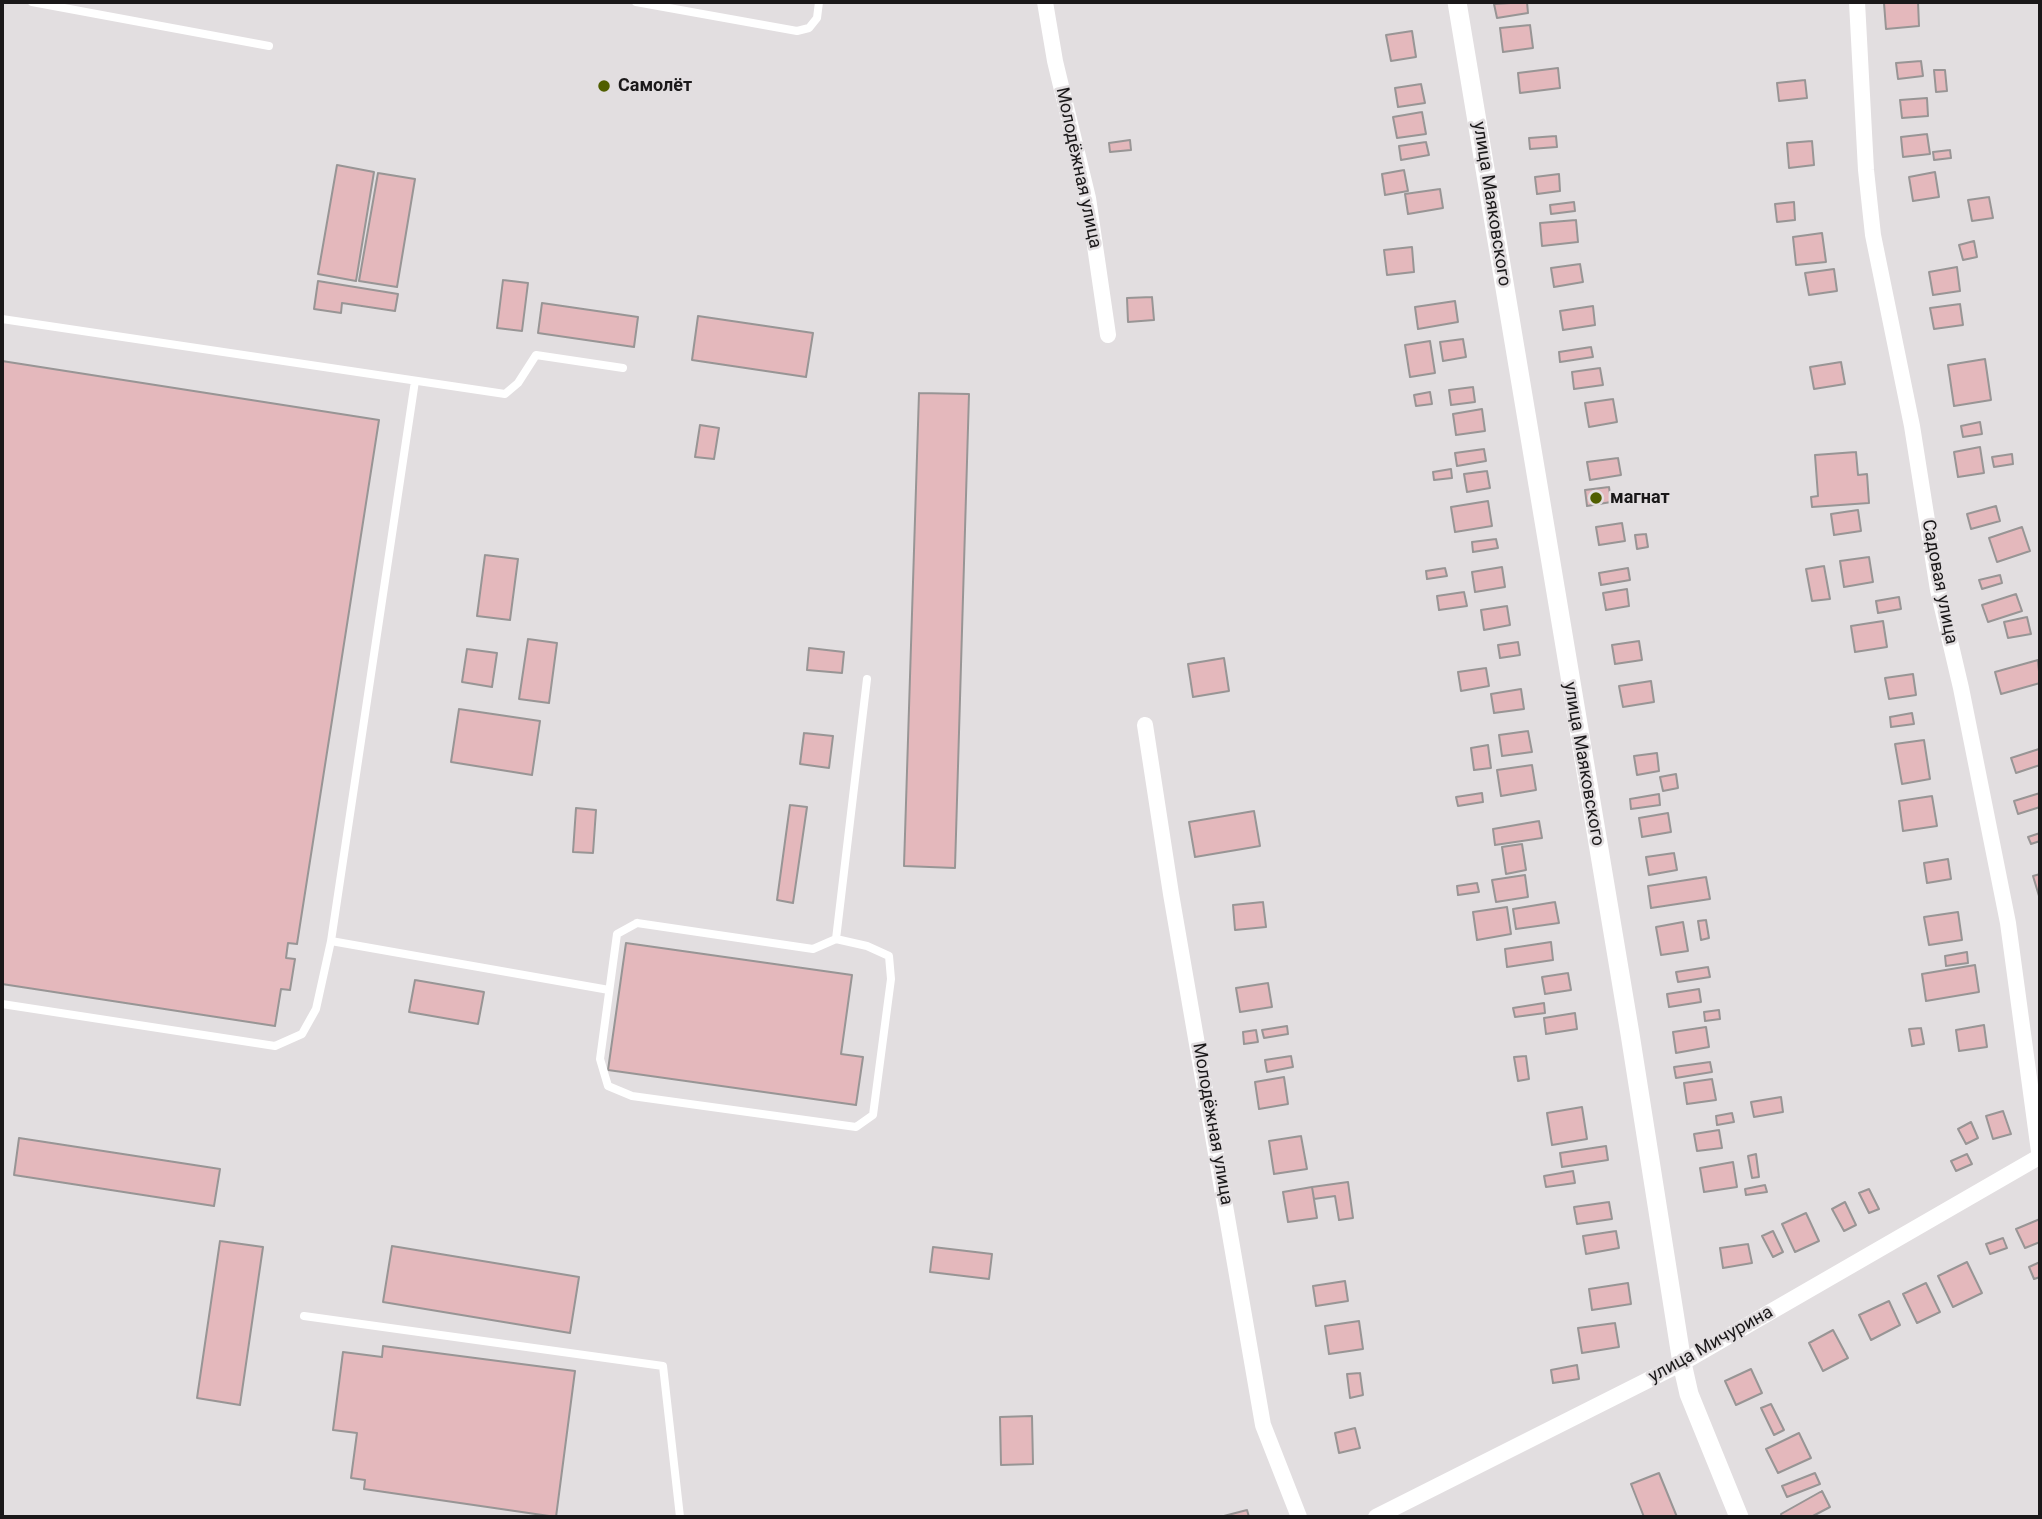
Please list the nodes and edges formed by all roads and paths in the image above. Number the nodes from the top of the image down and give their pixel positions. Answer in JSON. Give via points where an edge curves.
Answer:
{"nodes":[{"id":1,"x":32,"y":2,"type":"edge"},
{"id":2,"x":636,"y":2,"type":"edge"},
{"id":3,"x":819,"y":2,"type":"edge"},
{"id":4,"x":1045,"y":2,"type":"edge"},
{"id":5,"x":1457,"y":2,"type":"edge"},
{"id":6,"x":1857,"y":2,"type":"edge"},
{"id":7,"x":87,"y":6,"type":"edge"},
{"id":8,"x":269,"y":46,"type":"dead end"},
{"id":9,"x":2,"y":319,"type":"edge"},
{"id":10,"x":1108,"y":335,"type":"dead end"},
{"id":11,"x":623,"y":368,"type":"dead end"},
{"id":12,"x":415,"y":381,"type":"junction"},
{"id":13,"x":867,"y":679,"type":"dead end"},
{"id":14,"x":1145,"y":725,"type":"dead end"},
{"id":15,"x":836,"y":939,"type":"junction"},
{"id":16,"x":331,"y":941,"type":"junction"},
{"id":17,"x":609,"y":990,"type":"junction"},
{"id":18,"x":2,"y":1004,"type":"edge"},
{"id":19,"x":2037,"y":1116,"type":"edge"},
{"id":20,"x":2039,"y":1158,"type":"edge"},
{"id":21,"x":304,"y":1315,"type":"dead end"},
{"id":22,"x":1682,"y":1363,"type":"junction"},
{"id":23,"x":680,"y":1517,"type":"edge"},
{"id":24,"x":1299,"y":1517,"type":"edge"},
{"id":25,"x":1376,"y":1517,"type":"edge"},
{"id":26,"x":1739,"y":1517,"type":"edge"}],
"edges":[{"from":1,"to":7,"type":"lane"},
{"from":2,"to":3,"type":"lane","via":[[797,31],[809,29],[817,18]]},
{"from":4,"to":10,"type":"street","name":"Молодёжная улица","via":[[1088,198]]},
{"from":5,"to":22,"type":"street","name":"улица Маяковского"},
{"from":6,"to":19,"type":"street","name":"Садовая улица","via":[[1873,235],[1912,426],[1938,590],[2007,923]]},
{"from":7,"to":8,"type":"lane"},
{"from":9,"to":12,"type":"lane"},
{"from":11,"to":12,"type":"lane","via":[[536,355],[505,394]]},
{"from":12,"to":16,"type":"lane"},
{"from":13,"to":15,"type":"lane"},
{"from":14,"to":24,"type":"street","name":"Молодёжная улица","via":[[1263,1425]]},
{"from":15,"to":17,"type":"lane","via":[[813,949],[636,923],[617,934]]},
{"from":15,"to":17,"type":"lane","via":[[889,956],[891,979],[873,1115],[856,1127],[632,1096],[608,1086],[600,1059]]},
{"from":16,"to":17,"type":"lane"},
{"from":16,"to":18,"type":"lane","via":[[316,1009],[302,1034],[275,1046]]},
{"from":19,"to":20,"type":"street","name":"Садовая улица"},
{"from":20,"to":22,"type":"street","name":"улица Мичурина"},
{"from":21,"to":23,"type":"lane","via":[[663,1366]]},
{"from":22,"to":25,"type":"street","name":"улица Мичурина"},
{"from":22,"to":26,"type":"street","name":"улица Маяковского","via":[[1689,1394]]}]}
